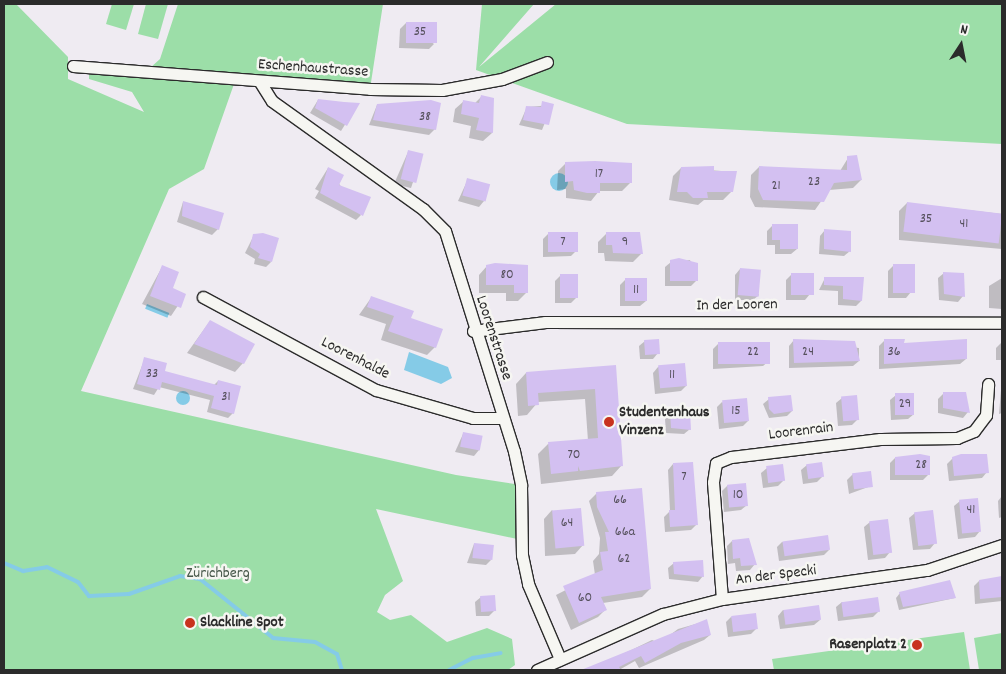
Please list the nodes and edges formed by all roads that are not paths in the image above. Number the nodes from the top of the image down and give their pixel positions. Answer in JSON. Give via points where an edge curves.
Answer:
{"nodes":[{"id":1,"x":548,"y":62,"type":"dead end"},
{"id":2,"x":73,"y":66,"type":"dead end"},
{"id":3,"x":260,"y":82,"type":"junction"},
{"id":4,"x":204,"y":297,"type":"dead end"},
{"id":5,"x":1002,"y":323,"type":"edge"},
{"id":6,"x":473,"y":331,"type":"junction"},
{"id":7,"x":988,"y":384,"type":"dead end"},
{"id":8,"x":502,"y":418,"type":"junction"},
{"id":9,"x":1002,"y":545,"type":"edge"},
{"id":10,"x":722,"y":599,"type":"junction"},
{"id":11,"x":560,"y":660,"type":"junction"},
{"id":12,"x":537,"y":670,"type":"edge"}],
"edges":[{"from":1,"to":3,"type":"street","name":"Eschenhaustrasse","via":[[502,79],[442,90]]},
{"from":2,"to":3,"type":"street","name":"Eschenhaustrasse"},
{"from":3,"to":6,"type":"street","name":"Loorenstrasse","via":[[272,101],[440,222]]},
{"from":4,"to":8,"type":"street","name":"Loorenhalde","via":[[376,390],[473,418]]},
{"from":5,"to":6,"type":"street","name":"In der Looren","via":[[546,322]]},
{"from":6,"to":8,"type":"street","name":"Loorenstrasse"},
{"from":7,"to":10,"type":"street","name":"Loorenrain","via":[[986,415],[974,431],[957,438],[880,440],[731,457],[716,463],[713,482]]},
{"from":8,"to":11,"type":"street","name":"Loorenstrasse","via":[[521,484],[524,569]]},
{"from":9,"to":10,"type":"street","name":"An der Specki","via":[[927,570]]},
{"from":10,"to":11,"type":"street","name":"An der Specki","via":[[663,614]]},
{"from":11,"to":12,"type":"street"}]}
